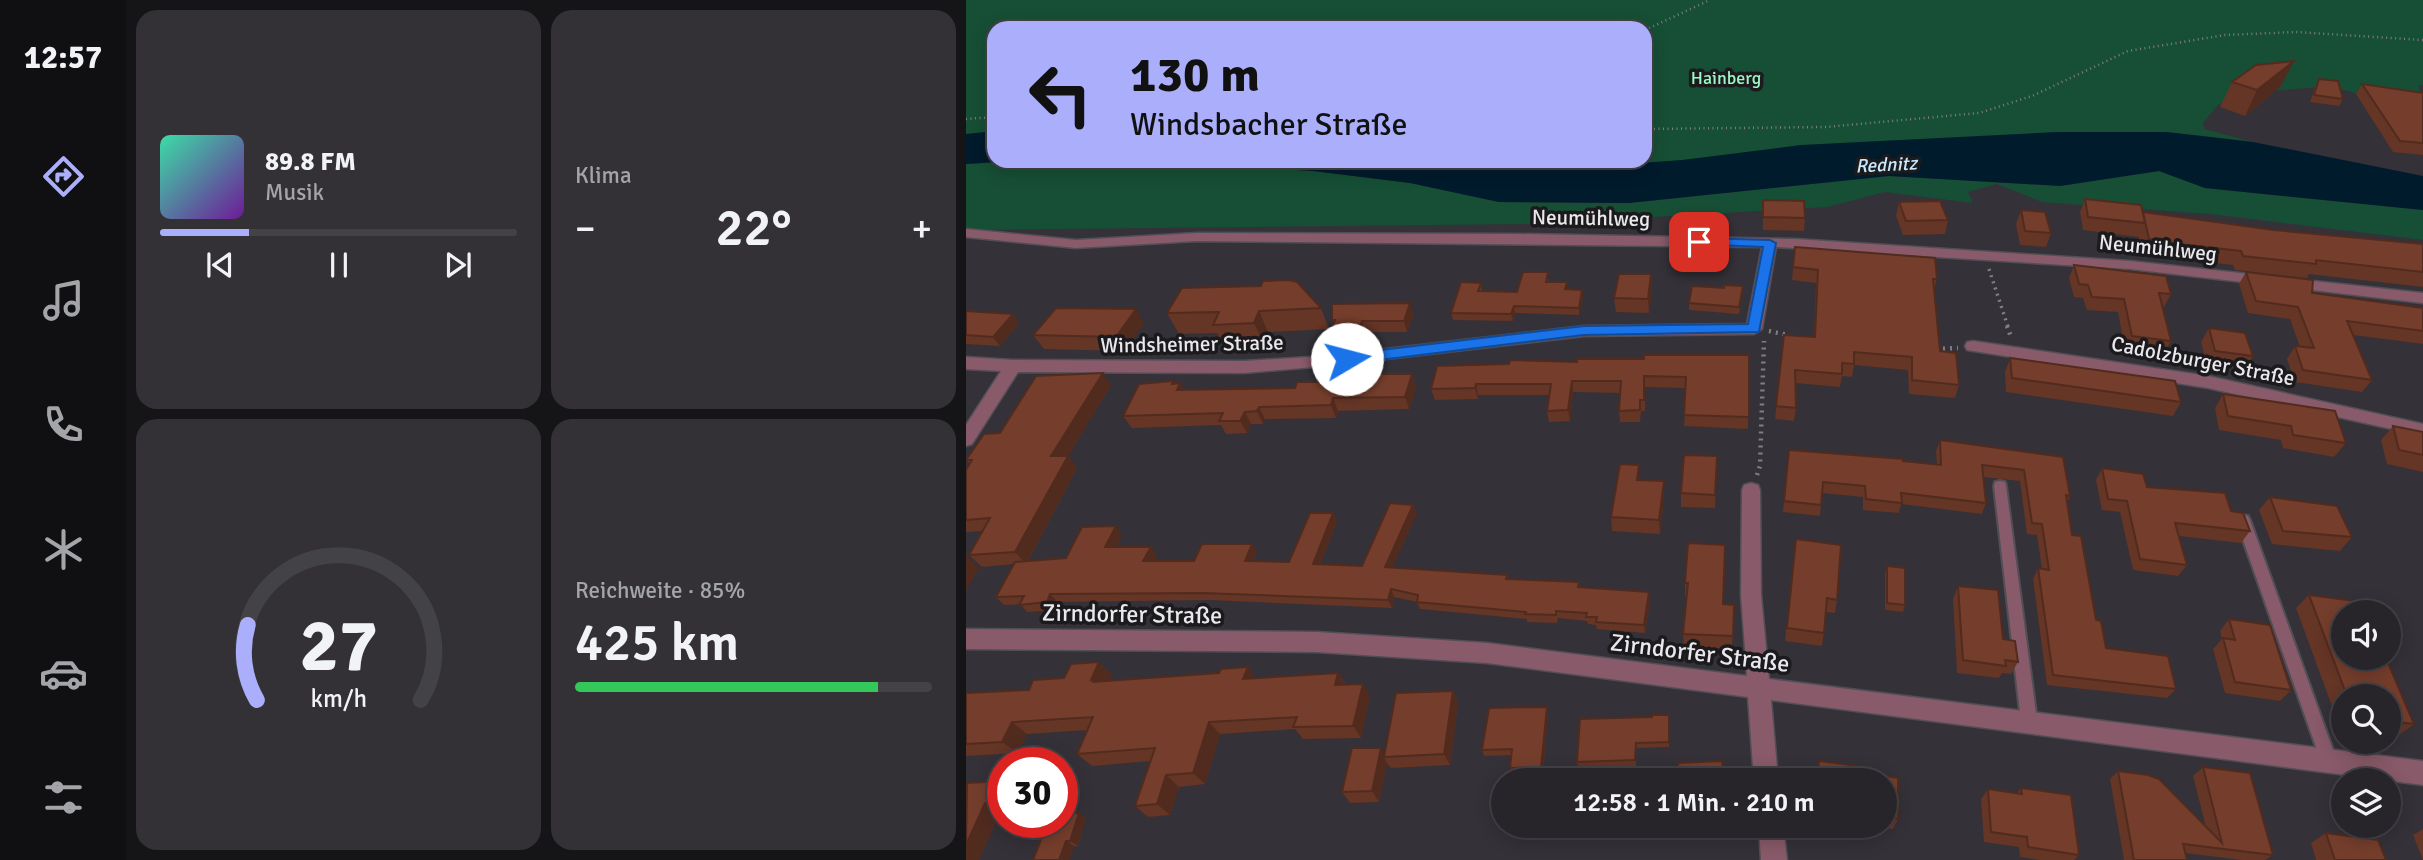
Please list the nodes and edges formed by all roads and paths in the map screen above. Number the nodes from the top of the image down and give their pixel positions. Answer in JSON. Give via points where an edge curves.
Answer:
{"nodes":[{"id":1,"x":1710,"y":0,"type":"edge"},
{"id":2,"x":1652,"y":27,"type":"edge"},
{"id":3,"x":2423,"y":40,"type":"edge"},
{"id":4,"x":987,"y":118,"type":"edge"},
{"id":5,"x":966,"y":120,"type":"edge"},
{"id":6,"x":1652,"y":129,"type":"edge"},
{"id":7,"x":966,"y":233,"type":"edge"},
{"id":8,"x":1770,"y":243,"type":"junction"},
{"id":9,"x":1984,"y":254,"type":"junction"},
{"id":10,"x":2423,"y":298,"type":"edge"},
{"id":11,"x":1795,"y":336,"type":"edge"},
{"id":12,"x":1973,"y":346,"type":"joint"},
{"id":13,"x":1931,"y":349,"type":"edge"},
{"id":14,"x":2015,"y":351,"type":"junction"},
{"id":15,"x":966,"y":363,"type":"edge"},
{"id":16,"x":1013,"y":366,"type":"junction"},
{"id":17,"x":2423,"y":430,"type":"edge"},
{"id":18,"x":966,"y":439,"type":"edge"},
{"id":19,"x":1760,"y":466,"type":"dead end"},
{"id":20,"x":2000,"y":486,"type":"dead end"},
{"id":21,"x":1751,"y":490,"type":"dead end"},
{"id":22,"x":2241,"y":513,"type":"edge"},
{"id":23,"x":966,"y":639,"type":"edge"},
{"id":24,"x":1757,"y":686,"type":"junction"},
{"id":25,"x":2029,"y":721,"type":"junction"},
{"id":26,"x":2329,"y":761,"type":"junction"},
{"id":27,"x":1765,"y":768,"type":"edge"},
{"id":28,"x":2423,"y":773,"type":"edge"},
{"id":29,"x":1772,"y":838,"type":"edge"},
{"id":30,"x":1774,"y":860,"type":"edge"}],
"edges":[{"from":1,"to":2,"type":"path"},
{"from":3,"to":6,"type":"path","via":[[2297,32],[2225,35],[2128,51],[2032,96],[1979,113],[1826,127]]},
{"from":4,"to":5,"type":"path"},
{"from":7,"to":8,"type":"street","name":"Neumühlweg","via":[[1076,244],[1197,237]]},
{"from":8,"to":9,"type":"street","name":"Neumühlweg"},
{"from":8,"to":16,"type":"street","name":"Windsheimer Straße","via":[[1754,329],[1584,331],[1244,367]]},
{"from":9,"to":10,"type":"street","name":"Neumühlweg","via":[[2130,265]]},
{"from":9,"to":14,"type":"path"},
{"from":11,"to":19,"type":"path","via":[[1765,330]]},
{"from":12,"to":13,"type":"path"},
{"from":12,"to":14,"type":"street","name":"Cadolzburger Straße"},
{"from":14,"to":17,"type":"street","name":"Cadolzburger Straße","via":[[2208,382]]},
{"from":15,"to":16,"type":"street","name":"Windsheimer Straße"},
{"from":16,"to":18,"type":"street"},
{"from":20,"to":25,"type":"lane"},
{"from":21,"to":24,"type":"street"},
{"from":22,"to":26,"type":"lane"},
{"from":23,"to":24,"type":"street","name":"Zirndorfer Straße","via":[[1317,642],[1487,653]]},
{"from":24,"to":25,"type":"street","name":"Zirndorfer Straße"},
{"from":24,"to":27,"type":"street"},
{"from":25,"to":26,"type":"street","name":"Zirndorfer Straße"},
{"from":26,"to":28,"type":"street","name":"Zirndorfer Straße"},
{"from":29,"to":30,"type":"street"}]}
